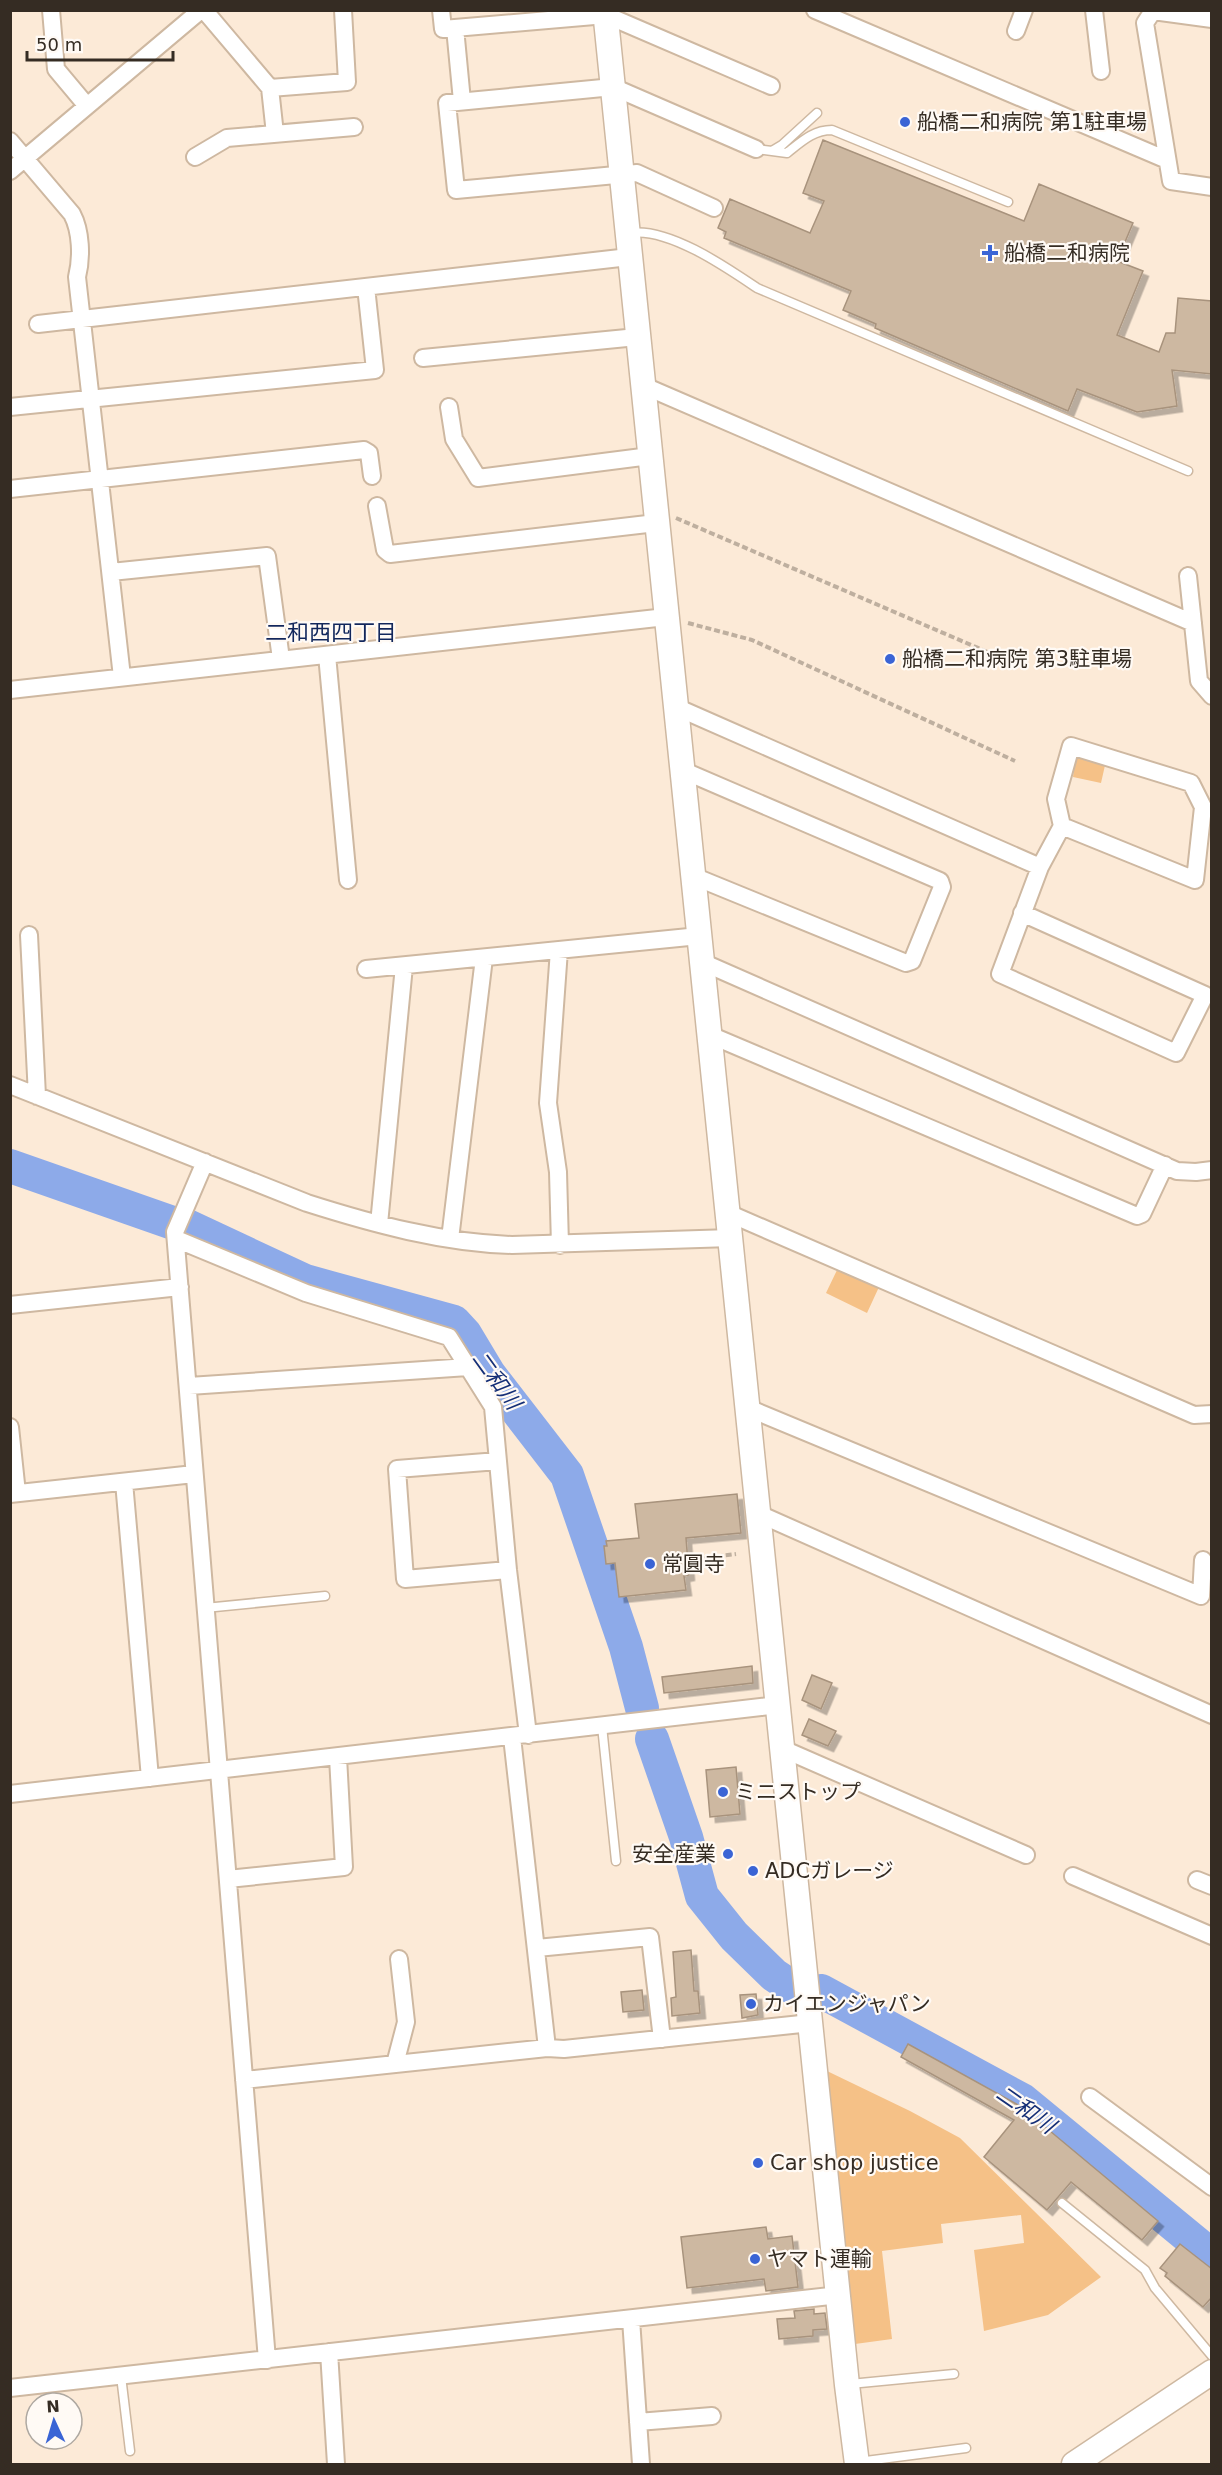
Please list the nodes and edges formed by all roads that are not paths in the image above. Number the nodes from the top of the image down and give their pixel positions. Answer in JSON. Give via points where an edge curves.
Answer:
{"nodes":[{"id":1,"x":51,"y":10,"type":"edge"},
{"id":2,"x":202,"y":10,"type":"edge"},
{"id":3,"x":343,"y":10,"type":"edge"},
{"id":4,"x":441,"y":10,"type":"edge"},
{"id":5,"x":815,"y":10,"type":"edge"},
{"id":6,"x":1024,"y":10,"type":"edge"},
{"id":7,"x":1094,"y":10,"type":"edge"},
{"id":8,"x":606,"y":13,"type":"edge"},
{"id":9,"x":1212,"y":19,"type":"edge"},
{"id":10,"x":455,"y":28,"type":"junction"},
{"id":11,"x":1016,"y":31,"type":"dead end"},
{"id":12,"x":1101,"y":71,"type":"dead end"},
{"id":13,"x":771,"y":86,"type":"dead end"},
{"id":14,"x":613,"y":87,"type":"junction"},
{"id":15,"x":270,"y":88,"type":"junction"},
{"id":16,"x":462,"y":101,"type":"junction"},
{"id":17,"x":87,"y":106,"type":"junction"},
{"id":18,"x":818,"y":113,"type":"dead end"},
{"id":19,"x":354,"y":127,"type":"dead end"},
{"id":20,"x":275,"y":134,"type":"junction"},
{"id":21,"x":10,"y":141,"type":"edge"},
{"id":22,"x":764,"y":150,"type":"junction"},
{"id":23,"x":195,"y":158,"type":"dead end"},
{"id":24,"x":25,"y":159,"type":"junction"},
{"id":25,"x":1167,"y":160,"type":"junction"},
{"id":26,"x":10,"y":171,"type":"edge"},
{"id":27,"x":621,"y":174,"type":"junction"},
{"id":28,"x":1212,"y":187,"type":"edge"},
{"id":29,"x":1008,"y":202,"type":"dead end"},
{"id":30,"x":714,"y":208,"type":"dead end"},
{"id":31,"x":628,"y":245,"type":"junction"},
{"id":32,"x":366,"y":287,"type":"junction"},
{"id":33,"x":82,"y":319,"type":"junction"},
{"id":34,"x":38,"y":324,"type":"dead end"},
{"id":35,"x":637,"y":337,"type":"junction"},
{"id":36,"x":423,"y":358,"type":"dead end"},
{"id":37,"x":642,"y":385,"type":"junction"},
{"id":38,"x":93,"y":399,"type":"junction"},
{"id":39,"x":10,"y":407,"type":"edge"},
{"id":40,"x":449,"y":407,"type":"dead end"},
{"id":41,"x":650,"y":456,"type":"junction"},
{"id":42,"x":1188,"y":471,"type":"dead end"},
{"id":43,"x":372,"y":476,"type":"dead end"},
{"id":44,"x":101,"y":479,"type":"junction"},
{"id":45,"x":10,"y":489,"type":"edge"},
{"id":46,"x":377,"y":506,"type":"dead end"},
{"id":47,"x":656,"y":516,"type":"junction"},
{"id":48,"x":111,"y":572,"type":"junction"},
{"id":49,"x":1188,"y":576,"type":"dead end"},
{"id":50,"x":666,"y":618,"type":"junction"},
{"id":51,"x":1193,"y":623,"type":"junction"},
{"id":52,"x":327,"y":655,"type":"junction"},
{"id":53,"x":281,"y":660,"type":"junction"},
{"id":54,"x":122,"y":677,"type":"junction"},
{"id":55,"x":10,"y":690,"type":"edge"},
{"id":56,"x":1212,"y":696,"type":"edge"},
{"id":57,"x":676,"y":707,"type":"junction"},
{"id":58,"x":682,"y":770,"type":"junction"},
{"id":59,"x":1207,"y":807,"type":"edge"},
{"id":60,"x":1062,"y":826,"type":"junction"},
{"id":61,"x":1040,"y":867,"type":"junction"},
{"id":62,"x":693,"y":876,"type":"junction"},
{"id":63,"x":348,"y":880,"type":"dead end"},
{"id":64,"x":1022,"y":913,"type":"junction"},
{"id":65,"x":29,"y":935,"type":"dead end"},
{"id":66,"x":699,"y":936,"type":"junction"},
{"id":67,"x":559,"y":950,"type":"junction"},
{"id":68,"x":484,"y":958,"type":"junction"},
{"id":69,"x":702,"y":962,"type":"junction"},
{"id":70,"x":404,"y":966,"type":"junction"},
{"id":71,"x":366,"y":969,"type":"dead end"},
{"id":72,"x":710,"y":1035,"type":"junction"},
{"id":73,"x":10,"y":1085,"type":"edge"},
{"id":74,"x":37,"y":1096,"type":"junction"},
{"id":75,"x":206,"y":1162,"type":"junction"},
{"id":76,"x":1165,"y":1165,"type":"junction"},
{"id":77,"x":1212,"y":1170,"type":"edge"},
{"id":78,"x":728,"y":1213,"type":"junction"},
{"id":79,"x":379,"y":1224,"type":"junction"},
{"id":80,"x":178,"y":1228,"type":"junction"},
{"id":81,"x":730,"y":1238,"type":"junction"},
{"id":82,"x":450,"y":1239,"type":"junction"},
{"id":83,"x":560,"y":1245,"type":"junction"},
{"id":84,"x":180,"y":1287,"type":"junction"},
{"id":85,"x":10,"y":1305,"type":"edge"},
{"id":86,"x":468,"y":1366,"type":"junction"},
{"id":87,"x":189,"y":1386,"type":"junction"},
{"id":88,"x":748,"y":1408,"type":"junction"},
{"id":89,"x":1212,"y":1414,"type":"edge"},
{"id":90,"x":10,"y":1428,"type":"edge"},
{"id":91,"x":498,"y":1461,"type":"junction"},
{"id":92,"x":194,"y":1474,"type":"junction"},
{"id":93,"x":124,"y":1482,"type":"junction"},
{"id":94,"x":14,"y":1493,"type":"edge"},
{"id":95,"x":759,"y":1515,"type":"junction"},
{"id":96,"x":1203,"y":1560,"type":"dead end"},
{"id":97,"x":508,"y":1570,"type":"junction"},
{"id":98,"x":325,"y":1596,"type":"dead end"},
{"id":99,"x":205,"y":1608,"type":"junction"},
{"id":100,"x":778,"y":1705,"type":"junction"},
{"id":101,"x":1212,"y":1715,"type":"edge"},
{"id":102,"x":602,"y":1726,"type":"junction"},
{"id":103,"x":520,"y":1736,"type":"junction"},
{"id":104,"x":783,"y":1749,"type":"junction"},
{"id":105,"x":338,"y":1757,"type":"junction"},
{"id":106,"x":219,"y":1770,"type":"junction"},
{"id":107,"x":150,"y":1778,"type":"junction"},
{"id":108,"x":10,"y":1794,"type":"edge"},
{"id":109,"x":1026,"y":1855,"type":"dead end"},
{"id":110,"x":616,"y":1861,"type":"dead end"},
{"id":111,"x":1073,"y":1876,"type":"dead end"},
{"id":112,"x":228,"y":1880,"type":"junction"},
{"id":113,"x":1212,"y":1936,"type":"edge"},
{"id":114,"x":537,"y":1947,"type":"junction"},
{"id":115,"x":399,"y":1959,"type":"dead end"},
{"id":116,"x":811,"y":2023,"type":"junction"},
{"id":117,"x":662,"y":2039,"type":"junction"},
{"id":118,"x":547,"y":2048,"type":"junction"},
{"id":119,"x":395,"y":2064,"type":"junction"},
{"id":120,"x":244,"y":2080,"type":"junction"},
{"id":121,"x":1090,"y":2097,"type":"dead end"},
{"id":122,"x":1212,"y":2187,"type":"edge"},
{"id":123,"x":1062,"y":2204,"type":"dead end"},
{"id":124,"x":839,"y":2295,"type":"junction"},
{"id":125,"x":631,"y":2319,"type":"junction"},
{"id":126,"x":329,"y":2352,"type":"junction"},
{"id":127,"x":1212,"y":2356,"type":"edge"},
{"id":128,"x":267,"y":2360,"type":"junction"},
{"id":129,"x":1212,"y":2372,"type":"edge"},
{"id":130,"x":954,"y":2374,"type":"dead end"},
{"id":131,"x":121,"y":2376,"type":"junction"},
{"id":132,"x":847,"y":2385,"type":"junction"},
{"id":133,"x":10,"y":2388,"type":"edge"},
{"id":134,"x":712,"y":2416,"type":"dead end"},
{"id":135,"x":638,"y":2422,"type":"junction"},
{"id":136,"x":966,"y":2448,"type":"dead end"},
{"id":137,"x":130,"y":2451,"type":"dead end"},
{"id":138,"x":1085,"y":2461,"type":"edge"},
{"id":139,"x":857,"y":2463,"type":"edge"},
{"id":140,"x":336,"y":2464,"type":"edge"},
{"id":141,"x":641,"y":2464,"type":"edge"}],
"edges":[{"from":1,"to":17,"type":"street","via":[[56,69]]},
{"from":2,"to":15,"type":"street"},
{"from":2,"to":17,"type":"street"},
{"from":3,"to":15,"type":"street","via":[[347,82]]},
{"from":4,"to":10,"type":"street","via":[[443,29]]},
{"from":5,"to":25,"type":"street"},
{"from":6,"to":11,"type":"street"},
{"from":7,"to":12,"type":"street"},
{"from":8,"to":10,"type":"street"},
{"from":8,"to":13,"type":"street"},
{"from":8,"to":14,"type":"street"},
{"from":9,"to":25,"type":"street","via":[[1153,11],[1145,23]]},
{"from":10,"to":16,"type":"street"},
{"from":14,"to":16,"type":"street"},
{"from":14,"to":22,"type":"street"},
{"from":14,"to":27,"type":"street"},
{"from":15,"to":20,"type":"street"},
{"from":16,"to":27,"type":"street","via":[[447,103],[456,190]]},
{"from":17,"to":24,"type":"street"},
{"from":18,"to":22,"type":"lane","via":[[782,145]]},
{"from":19,"to":20,"type":"street"},
{"from":20,"to":23,"type":"street","via":[[227,138]]},
{"from":21,"to":24,"type":"street"},
{"from":22,"to":29,"type":"lane","via":[[787,153],[812,134],[832,130]]},
{"from":24,"to":26,"type":"street"},
{"from":24,"to":33,"type":"street","via":[[77,224]]},
{"from":25,"to":28,"type":"street","via":[[1171,182]]},
{"from":27,"to":30,"type":"street","via":[[638,173]]},
{"from":27,"to":31,"type":"street"},
{"from":31,"to":32,"type":"street"},
{"from":31,"to":35,"type":"street"},
{"from":31,"to":42,"type":"lane","via":[[641,231],[656,233],[719,263],[757,288]]},
{"from":32,"to":33,"type":"street"},
{"from":32,"to":38,"type":"street","via":[[375,370]]},
{"from":33,"to":34,"type":"street"},
{"from":33,"to":38,"type":"street"},
{"from":35,"to":36,"type":"street"},
{"from":35,"to":37,"type":"street"},
{"from":37,"to":41,"type":"street"},
{"from":37,"to":51,"type":"street"},
{"from":38,"to":39,"type":"street"},
{"from":38,"to":44,"type":"street"},
{"from":40,"to":41,"type":"street","via":[[454,440],[478,478]]},
{"from":41,"to":47,"type":"street"},
{"from":43,"to":44,"type":"street","via":[[369,453],[364,450]]},
{"from":44,"to":45,"type":"street"},
{"from":44,"to":48,"type":"street"},
{"from":46,"to":47,"type":"street","via":[[385,550],[390,554]]},
{"from":47,"to":50,"type":"street"},
{"from":48,"to":53,"type":"street","via":[[267,556]]},
{"from":48,"to":54,"type":"street"},
{"from":49,"to":51,"type":"street"},
{"from":50,"to":52,"type":"street"},
{"from":50,"to":57,"type":"street"},
{"from":51,"to":56,"type":"street","via":[[1199,681]]},
{"from":52,"to":53,"type":"street"},
{"from":52,"to":63,"type":"street"},
{"from":53,"to":54,"type":"street"},
{"from":54,"to":55,"type":"street"},
{"from":57,"to":58,"type":"street"},
{"from":57,"to":61,"type":"street"},
{"from":58,"to":62,"type":"street"},
{"from":58,"to":62,"type":"street","via":[[939,881],[942,887],[912,961],[906,963]]},
{"from":59,"to":60,"type":"street","via":[[1195,880]]},
{"from":59,"to":60,"type":"street","via":[[1191,783],[1071,746],[1056,799]]},
{"from":60,"to":61,"type":"street"},
{"from":61,"to":64,"type":"street"},
{"from":62,"to":66,"type":"street"},
{"from":64,"to":64,"type":"street","via":[[1000,974],[1176,1053],[1205,995]]},
{"from":65,"to":74,"type":"street"},
{"from":66,"to":67,"type":"street"},
{"from":66,"to":69,"type":"street"},
{"from":67,"to":68,"type":"street"},
{"from":67,"to":83,"type":"street","via":[[548,1103],[558,1172]]},
{"from":68,"to":70,"type":"street"},
{"from":68,"to":82,"type":"street"},
{"from":69,"to":72,"type":"street"},
{"from":69,"to":76,"type":"street"},
{"from":70,"to":71,"type":"street"},
{"from":70,"to":79,"type":"street"},
{"from":72,"to":76,"type":"street","via":[[1137,1216],[1142,1214]]},
{"from":72,"to":78,"type":"street"},
{"from":73,"to":74,"type":"street"},
{"from":74,"to":75,"type":"street"},
{"from":75,"to":79,"type":"street","via":[[307,1203]]},
{"from":75,"to":80,"type":"street"},
{"from":76,"to":77,"type":"street","via":[[1177,1171]]},
{"from":78,"to":81,"type":"street"},
{"from":78,"to":89,"type":"street","via":[[1194,1415]]},
{"from":79,"to":82,"type":"street"},
{"from":80,"to":84,"type":"street"},
{"from":80,"to":86,"type":"street","via":[[306,1293],[449,1337]]},
{"from":81,"to":83,"type":"street"},
{"from":81,"to":88,"type":"street"},
{"from":82,"to":83,"type":"street"},
{"from":84,"to":85,"type":"street"},
{"from":84,"to":87,"type":"street"},
{"from":86,"to":87,"type":"street"},
{"from":86,"to":91,"type":"street","via":[[493,1407]]},
{"from":87,"to":92,"type":"street"},
{"from":88,"to":95,"type":"street"},
{"from":88,"to":96,"type":"street","via":[[1201,1596]]},
{"from":90,"to":94,"type":"street"},
{"from":91,"to":97,"type":"street"},
{"from":91,"to":97,"type":"street","via":[[397,1469],[405,1579]]},
{"from":92,"to":93,"type":"street"},
{"from":92,"to":99,"type":"street"},
{"from":93,"to":94,"type":"street"},
{"from":93,"to":107,"type":"street"},
{"from":95,"to":100,"type":"street"},
{"from":95,"to":101,"type":"street"},
{"from":97,"to":103,"type":"street"},
{"from":98,"to":99,"type":"lane"},
{"from":99,"to":106,"type":"street"},
{"from":100,"to":102,"type":"street"},
{"from":100,"to":104,"type":"street"},
{"from":102,"to":103,"type":"street"},
{"from":102,"to":110,"type":"lane"},
{"from":103,"to":105,"type":"street"},
{"from":103,"to":114,"type":"street"},
{"from":104,"to":109,"type":"street"},
{"from":104,"to":116,"type":"street"},
{"from":105,"to":106,"type":"street"},
{"from":105,"to":112,"type":"street","via":[[344,1867]]},
{"from":106,"to":107,"type":"street"},
{"from":106,"to":112,"type":"street"},
{"from":107,"to":108,"type":"street"},
{"from":111,"to":113,"type":"street"},
{"from":112,"to":120,"type":"street"},
{"from":114,"to":117,"type":"street","via":[[650,1937]]},
{"from":114,"to":118,"type":"street"},
{"from":115,"to":119,"type":"street","via":[[406,2022]]},
{"from":116,"to":117,"type":"street"},
{"from":116,"to":124,"type":"street"},
{"from":117,"to":118,"type":"street"},
{"from":118,"to":119,"type":"street"},
{"from":119,"to":120,"type":"street"},
{"from":120,"to":128,"type":"street"},
{"from":121,"to":122,"type":"street"},
{"from":123,"to":127,"type":"lane","via":[[1145,2270],[1155,2288]]},
{"from":124,"to":125,"type":"street"},
{"from":124,"to":132,"type":"street"},
{"from":125,"to":126,"type":"street"},
{"from":125,"to":135,"type":"street"},
{"from":126,"to":128,"type":"street"},
{"from":126,"to":140,"type":"street"},
{"from":128,"to":131,"type":"street"},
{"from":129,"to":138,"type":"street"},
{"from":130,"to":132,"type":"lane"},
{"from":131,"to":133,"type":"street"},
{"from":131,"to":137,"type":"lane"},
{"from":132,"to":139,"type":"street"},
{"from":134,"to":135,"type":"street"},
{"from":135,"to":141,"type":"street"},
{"from":136,"to":139,"type":"lane"}]}
